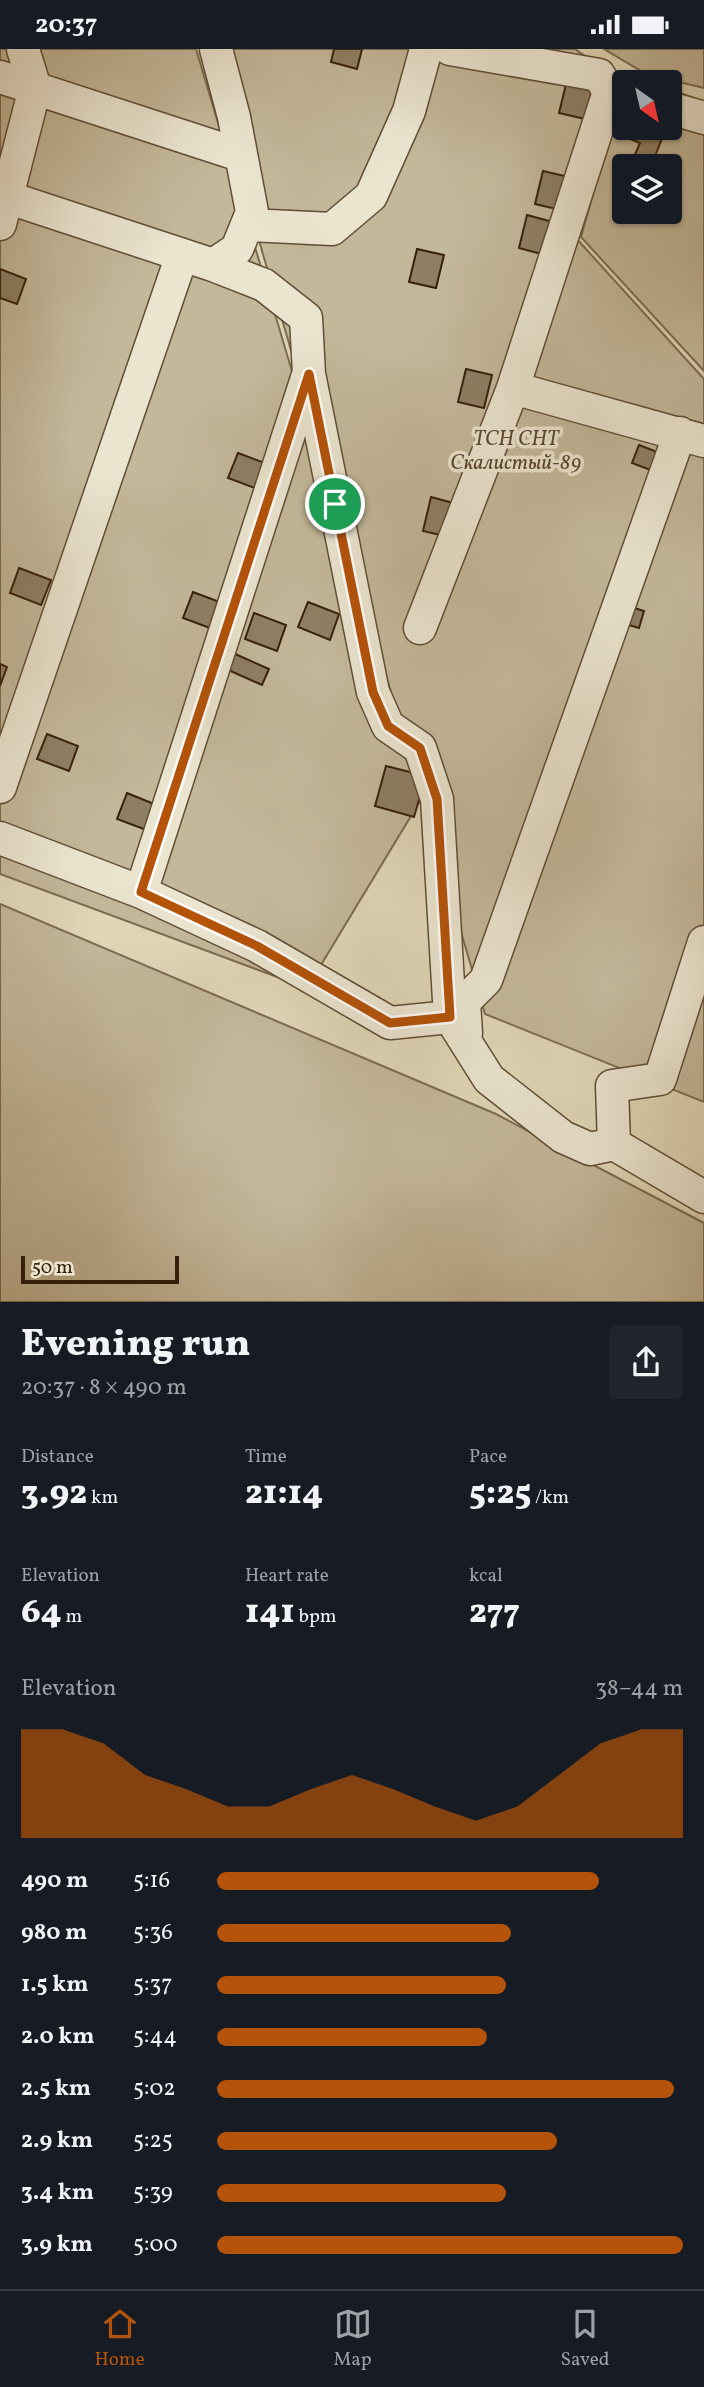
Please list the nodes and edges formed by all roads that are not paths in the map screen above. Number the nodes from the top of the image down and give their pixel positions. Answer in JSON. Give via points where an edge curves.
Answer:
{"nodes":[{"id":1,"x":23,"y":49,"type":"edge"},
{"id":2,"x":216,"y":49,"type":"edge"},
{"id":3,"x":426,"y":49,"type":"edge"},
{"id":4,"x":450,"y":49,"type":"edge"},
{"id":5,"x":0,"y":77,"type":"edge"},
{"id":6,"x":35,"y":88,"type":"junction"},
{"id":7,"x":612,"y":89,"type":"edge"},
{"id":8,"x":612,"y":108,"type":"edge"},
{"id":9,"x":682,"y":112,"type":"edge"},
{"id":10,"x":704,"y":118,"type":"edge"},
{"id":11,"x":240,"y":155,"type":"junction"},
{"id":12,"x":3,"y":205,"type":"edge"},
{"id":13,"x":247,"y":225,"type":"junction"},
{"id":14,"x":182,"y":255,"type":"junction"},
{"id":15,"x":213,"y":265,"type":"junction"},
{"id":16,"x":309,"y":374,"type":"junction"},
{"id":17,"x":513,"y":388,"type":"junction"},
{"id":18,"x":692,"y":437,"type":"edge"},
{"id":19,"x":421,"y":628,"type":"dead end"},
{"id":20,"x":0,"y":787,"type":"edge"},
{"id":21,"x":0,"y":838,"type":"edge"},
{"id":22,"x":141,"y":892,"type":"junction"},
{"id":23,"x":704,"y":942,"type":"edge"},
{"id":24,"x":450,"y":1017,"type":"junction"},
{"id":25,"x":467,"y":1045,"type":"junction"},
{"id":26,"x":614,"y":1144,"type":"junction"},
{"id":27,"x":704,"y":1197,"type":"edge"}],
"edges":[{"from":1,"to":6,"type":"street"},
{"from":2,"to":11,"type":"street"},
{"from":3,"to":13,"type":"street","via":[[409,111],[371,196],[332,229]]},
{"from":4,"to":7,"type":"street","via":[[599,75]]},
{"from":5,"to":6,"type":"street"},
{"from":6,"to":11,"type":"street"},
{"from":6,"to":12,"type":"street"},
{"from":8,"to":17,"type":"street"},
{"from":9,"to":10,"type":"street"},
{"from":11,"to":13,"type":"street","via":[[252,212]]},
{"from":12,"to":14,"type":"street"},
{"from":13,"to":15,"type":"street","via":[[237,249]]},
{"from":14,"to":15,"type":"street"},
{"from":14,"to":20,"type":"street"},
{"from":15,"to":16,"type":"street","via":[[264,285],[306,318]]},
{"from":16,"to":22,"type":"street"},
{"from":16,"to":24,"type":"street","via":[[373,692],[388,726],[420,748],[437,799]]},
{"from":17,"to":18,"type":"street"},
{"from":17,"to":19,"type":"street"},
{"from":18,"to":25,"type":"street","via":[[486,980],[464,1002]]},
{"from":21,"to":22,"type":"street"},
{"from":22,"to":24,"type":"street","via":[[257,946],[390,1023]]},
{"from":23,"to":26,"type":"street","via":[[660,1079],[612,1086]]},
{"from":24,"to":25,"type":"street"},
{"from":25,"to":26,"type":"street","via":[[489,1079],[563,1136],[590,1149]]},
{"from":26,"to":27,"type":"street"}]}
